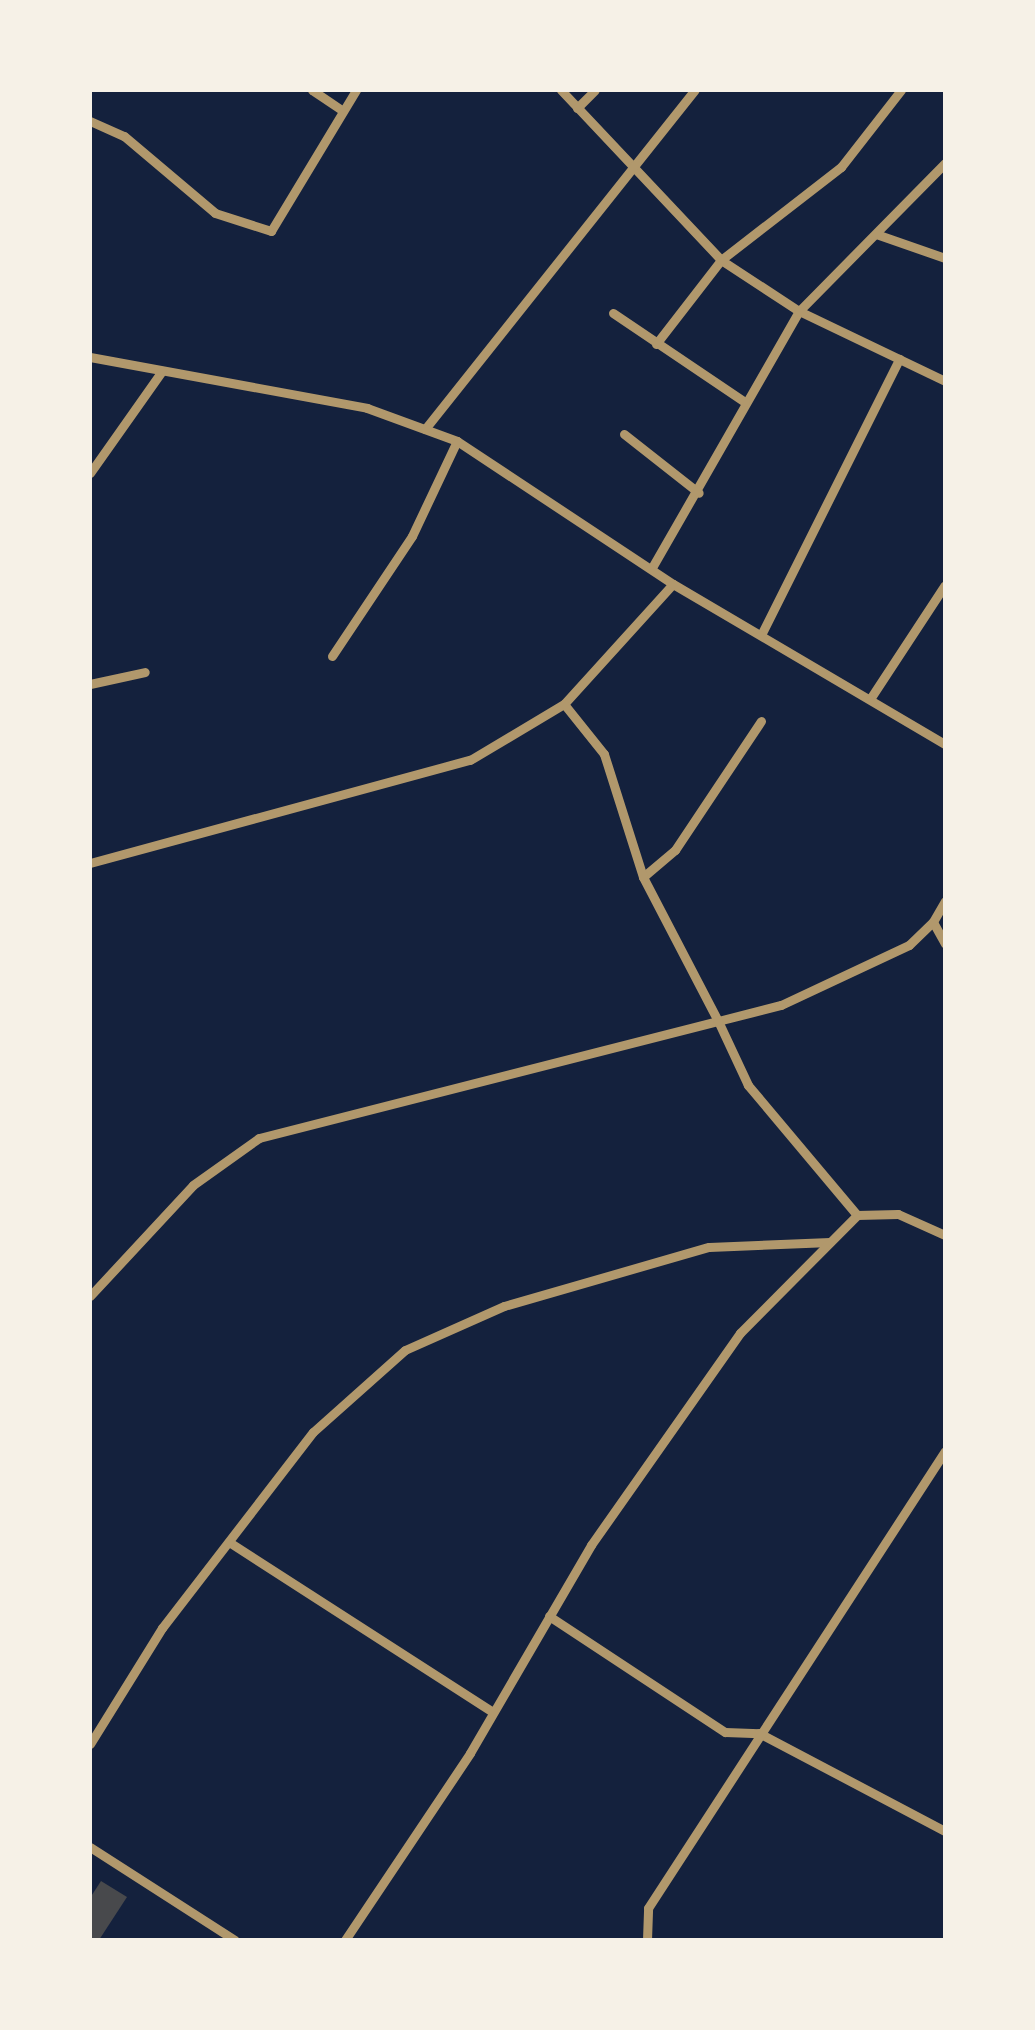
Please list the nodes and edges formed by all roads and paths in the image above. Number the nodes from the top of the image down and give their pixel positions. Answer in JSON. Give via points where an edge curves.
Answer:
{"nodes":[{"id":1,"x":312,"y":90,"type":"edge"},
{"id":2,"x":356,"y":90,"type":"edge"},
{"id":3,"x":562,"y":90,"type":"edge"},
{"id":4,"x":595,"y":90,"type":"edge"},
{"id":5,"x":695,"y":90,"type":"edge"},
{"id":6,"x":900,"y":90,"type":"edge"},
{"id":7,"x":577,"y":108,"type":"junction"},
{"id":8,"x":342,"y":110,"type":"junction"},
{"id":9,"x":90,"y":121,"type":"edge"},
{"id":10,"x":945,"y":162,"type":"edge"},
{"id":11,"x":628,"y":170,"type":"junction"},
{"id":12,"x":876,"y":234,"type":"junction"},
{"id":13,"x":945,"y":258,"type":"edge"},
{"id":14,"x":722,"y":260,"type":"junction"},
{"id":15,"x":799,"y":310,"type":"junction"},
{"id":16,"x":614,"y":313,"type":"dead end"},
{"id":17,"x":656,"y":344,"type":"junction"},
{"id":18,"x":90,"y":357,"type":"edge"},
{"id":19,"x":899,"y":359,"type":"junction"},
{"id":20,"x":162,"y":371,"type":"junction"},
{"id":21,"x":945,"y":381,"type":"edge"},
{"id":22,"x":745,"y":402,"type":"junction"},
{"id":23,"x":425,"y":429,"type":"junction"},
{"id":24,"x":624,"y":434,"type":"dead end"},
{"id":25,"x":458,"y":442,"type":"junction"},
{"id":26,"x":90,"y":472,"type":"edge"},
{"id":27,"x":698,"y":493,"type":"junction"},
{"id":28,"x":652,"y":568,"type":"junction"},
{"id":29,"x":673,"y":584,"type":"junction"},
{"id":30,"x":945,"y":585,"type":"edge"},
{"id":31,"x":760,"y":635,"type":"junction"},
{"id":32,"x":332,"y":656,"type":"dead end"},
{"id":33,"x":144,"y":672,"type":"dead end"},
{"id":34,"x":90,"y":684,"type":"edge"},
{"id":35,"x":870,"y":699,"type":"junction"},
{"id":36,"x":564,"y":704,"type":"junction"},
{"id":37,"x":760,"y":721,"type":"dead end"},
{"id":38,"x":945,"y":744,"type":"edge"},
{"id":39,"x":90,"y":863,"type":"edge"},
{"id":40,"x":643,"y":877,"type":"junction"},
{"id":41,"x":945,"y":901,"type":"edge"},
{"id":42,"x":933,"y":922,"type":"junction"},
{"id":43,"x":945,"y":944,"type":"edge"},
{"id":44,"x":718,"y":1021,"type":"junction"},
{"id":45,"x":857,"y":1215,"type":"junction"},
{"id":46,"x":945,"y":1234,"type":"edge"},
{"id":47,"x":830,"y":1242,"type":"junction"},
{"id":48,"x":90,"y":1296,"type":"edge"},
{"id":49,"x":945,"y":1451,"type":"edge"},
{"id":50,"x":229,"y":1542,"type":"junction"},
{"id":51,"x":549,"y":1616,"type":"junction"},
{"id":52,"x":492,"y":1712,"type":"junction"},
{"id":53,"x":759,"y":1733,"type":"junction"},
{"id":54,"x":90,"y":1744,"type":"edge"},
{"id":55,"x":945,"y":1831,"type":"edge"},
{"id":56,"x":90,"y":1847,"type":"edge"},
{"id":57,"x":235,"y":1940,"type":"edge"},
{"id":58,"x":344,"y":1940,"type":"edge"},
{"id":59,"x":647,"y":1940,"type":"edge"}],
"edges":[{"from":1,"to":8,"type":"street"},
{"from":2,"to":8,"type":"street"},
{"from":3,"to":7,"type":"street"},
{"from":4,"to":7,"type":"street"},
{"from":5,"to":11,"type":"street"},
{"from":6,"to":14,"type":"street","via":[[841,167]]},
{"from":7,"to":11,"type":"street"},
{"from":8,"to":9,"type":"street","via":[[271,231],[215,213],[124,136]]},
{"from":10,"to":12,"type":"street"},
{"from":11,"to":14,"type":"street"},
{"from":11,"to":23,"type":"street"},
{"from":12,"to":13,"type":"street"},
{"from":12,"to":15,"type":"street"},
{"from":14,"to":15,"type":"street"},
{"from":14,"to":17,"type":"street"},
{"from":15,"to":19,"type":"street"},
{"from":15,"to":22,"type":"street"},
{"from":16,"to":17,"type":"street"},
{"from":17,"to":22,"type":"street"},
{"from":18,"to":20,"type":"street"},
{"from":19,"to":21,"type":"street"},
{"from":19,"to":31,"type":"street"},
{"from":20,"to":23,"type":"street","via":[[368,408]]},
{"from":20,"to":26,"type":"street"},
{"from":22,"to":27,"type":"street"},
{"from":23,"to":25,"type":"street"},
{"from":24,"to":27,"type":"street"},
{"from":25,"to":28,"type":"street"},
{"from":25,"to":32,"type":"street","via":[[412,536]]},
{"from":27,"to":28,"type":"street"},
{"from":28,"to":29,"type":"street"},
{"from":29,"to":31,"type":"street"},
{"from":29,"to":36,"type":"street"},
{"from":30,"to":35,"type":"street"},
{"from":31,"to":35,"type":"street"},
{"from":33,"to":34,"type":"street"},
{"from":35,"to":38,"type":"street"},
{"from":36,"to":39,"type":"street","via":[[470,760]]},
{"from":36,"to":40,"type":"street","via":[[604,754]]},
{"from":37,"to":40,"type":"street","via":[[675,850]]},
{"from":40,"to":44,"type":"street"},
{"from":41,"to":42,"type":"street"},
{"from":42,"to":43,"type":"street"},
{"from":42,"to":44,"type":"street","via":[[909,946],[798,998]]},
{"from":44,"to":45,"type":"street","via":[[748,1085]]},
{"from":44,"to":48,"type":"street","via":[[260,1138],[194,1185]]},
{"from":45,"to":46,"type":"street","via":[[898,1214]]},
{"from":45,"to":47,"type":"street"},
{"from":47,"to":50,"type":"street","via":[[709,1246],[504,1306],[405,1350],[313,1432]]},
{"from":47,"to":51,"type":"street","via":[[740,1332]]},
{"from":49,"to":53,"type":"street"},
{"from":50,"to":52,"type":"street"},
{"from":50,"to":54,"type":"street"},
{"from":51,"to":52,"type":"street"},
{"from":51,"to":53,"type":"street","via":[[725,1732]]},
{"from":52,"to":58,"type":"street"},
{"from":53,"to":55,"type":"street"},
{"from":53,"to":59,"type":"street","via":[[648,1908]]},
{"from":56,"to":57,"type":"street"}]}
